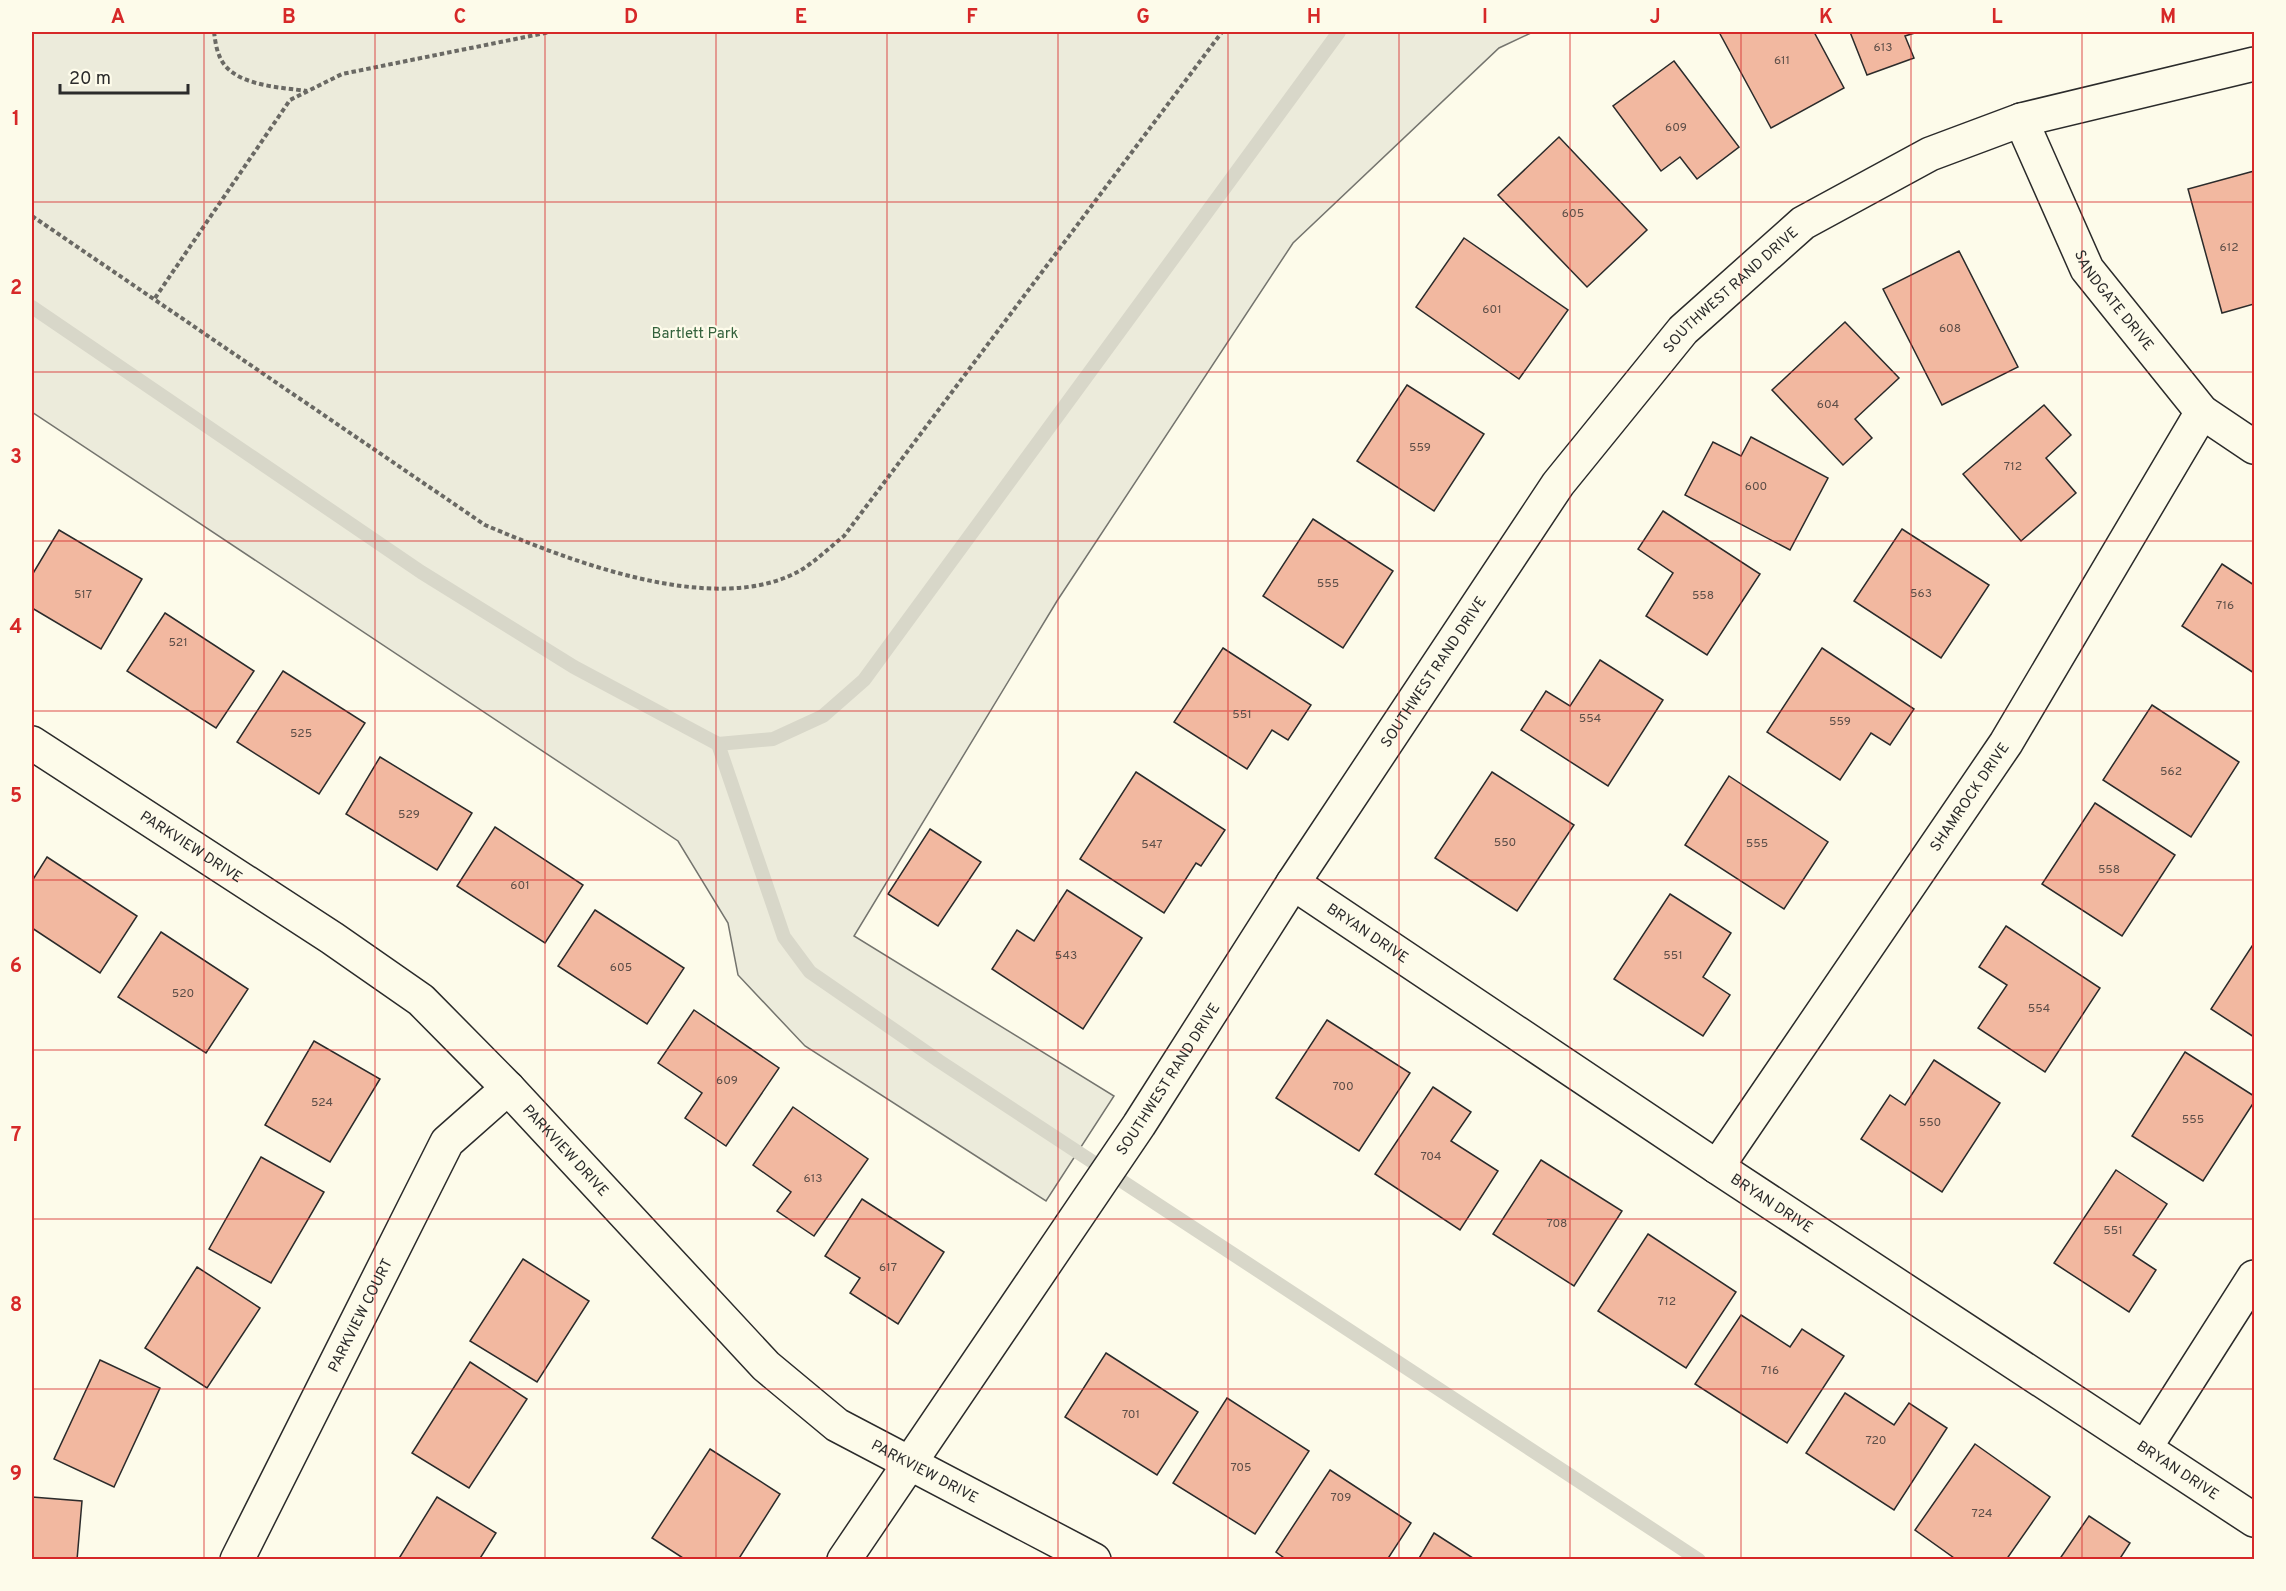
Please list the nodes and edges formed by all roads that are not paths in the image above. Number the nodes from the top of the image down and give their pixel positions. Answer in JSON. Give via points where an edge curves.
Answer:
{"nodes":[{"id":1,"x":2254,"y":63,"type":"edge"},
{"id":2,"x":2022,"y":120,"type":"junction"},
{"id":3,"x":2202,"y":412,"type":"junction"},
{"id":4,"x":2254,"y":447,"type":"edge"},
{"id":5,"x":32,"y":743,"type":"edge"},
{"id":6,"x":1293,"y":883,"type":"junction"},
{"id":7,"x":508,"y":1088,"type":"junction"},
{"id":8,"x":1717,"y":1167,"type":"junction"},
{"id":9,"x":2254,"y":1277,"type":"edge"},
{"id":10,"x":2145,"y":1448,"type":"junction"},
{"id":11,"x":910,"y":1463,"type":"junction"},
{"id":12,"x":2254,"y":1520,"type":"edge"},
{"id":13,"x":237,"y":1560,"type":"edge"},
{"id":14,"x":844,"y":1560,"type":"edge"},
{"id":15,"x":1094,"y":1560,"type":"edge"}],
"edges":[{"from":1,"to":2,"type":"street","name":"SOUTHWEST RAND DRIVE"},
{"from":2,"to":3,"type":"street","name":"SANDGATE DRIVE","via":[[2086,269]]},
{"from":2,"to":6,"type":"street","name":"SOUTHWEST RAND DRIVE","via":[[1930,154],[1803,224],[1683,330],[1558,484]]},
{"from":3,"to":4,"type":"street","name":"SANDGATE DRIVE"},
{"from":3,"to":8,"type":"street","name":"SHAMROCK DRIVE","via":[[2006,743]]},
{"from":5,"to":7,"type":"street","name":"PARKVIEW DRIVE","via":[[421,1000]]},
{"from":6,"to":8,"type":"street","name":"BRYAN DRIVE"},
{"from":6,"to":11,"type":"street","name":"SOUTHWEST RAND DRIVE","via":[[1139,1125]]},
{"from":7,"to":11,"type":"street","name":"PARKVIEW DRIVE","via":[[766,1366],[837,1425]]},
{"from":7,"to":13,"type":"street","name":"PARKVIEW COURT","via":[[447,1142]]},
{"from":8,"to":10,"type":"street","name":"BRYAN DRIVE"},
{"from":9,"to":10,"type":"street"},
{"from":10,"to":12,"type":"street","name":"BRYAN DRIVE"},
{"from":11,"to":14,"type":"street","name":"SOUTHWEST RAND DRIVE"},
{"from":11,"to":15,"type":"street","name":"PARKVIEW DRIVE"}]}
